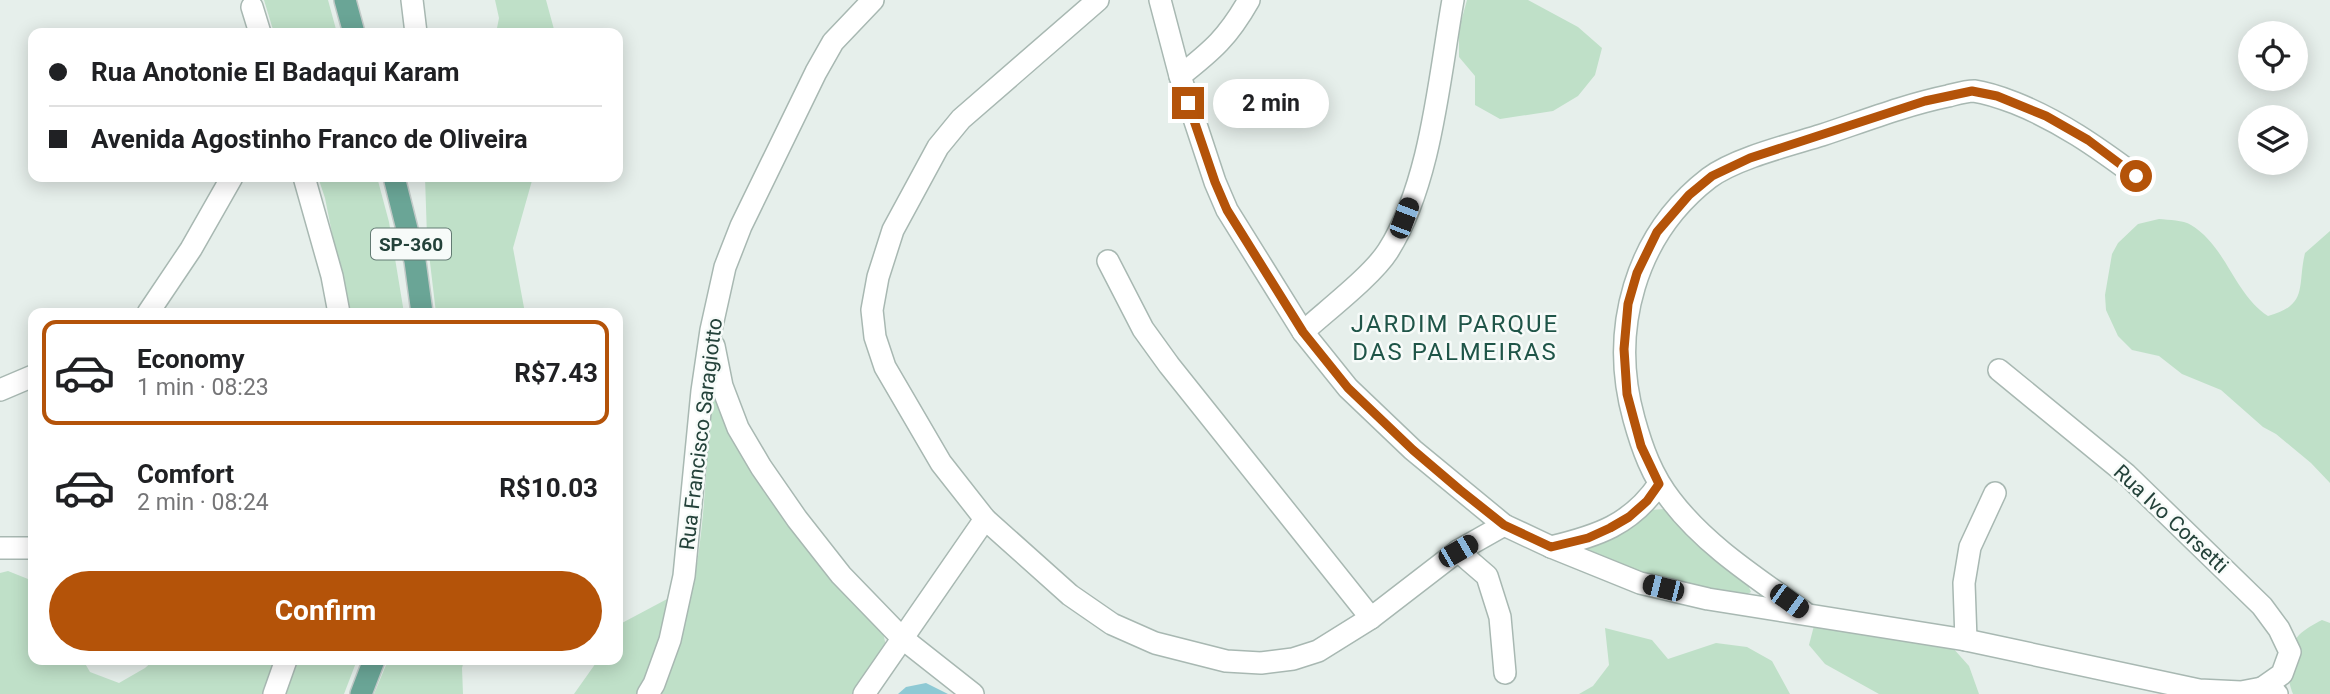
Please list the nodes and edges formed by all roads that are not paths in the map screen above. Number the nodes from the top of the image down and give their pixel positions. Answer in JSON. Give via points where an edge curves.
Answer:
{"nodes":[{"id":1,"x":345,"y":0,"type":"edge"},
{"id":2,"x":412,"y":0,"type":"edge"},
{"id":3,"x":873,"y":0,"type":"edge"},
{"id":4,"x":1098,"y":0,"type":"edge"},
{"id":5,"x":1160,"y":0,"type":"edge"},
{"id":6,"x":1249,"y":0,"type":"edge"},
{"id":7,"x":1453,"y":0,"type":"edge"},
{"id":8,"x":252,"y":7,"type":"dead end"},
{"id":9,"x":258,"y":28,"type":"edge"},
{"id":10,"x":353,"y":28,"type":"edge"},
{"id":11,"x":415,"y":28,"type":"edge"},
{"id":12,"x":1180,"y":76,"type":"junction"},
{"id":13,"x":2136,"y":176,"type":"dead end"},
{"id":14,"x":229,"y":182,"type":"edge"},
{"id":15,"x":305,"y":182,"type":"edge"},
{"id":16,"x":395,"y":182,"type":"edge"},
{"id":17,"x":1108,"y":261,"type":"dead end"},
{"id":18,"x":151,"y":308,"type":"edge"},
{"id":19,"x":338,"y":308,"type":"edge"},
{"id":20,"x":421,"y":308,"type":"edge"},
{"id":21,"x":711,"y":330,"type":"junction"},
{"id":22,"x":1303,"y":332,"type":"junction"},
{"id":23,"x":1999,"y":370,"type":"dead end"},
{"id":24,"x":28,"y":378,"type":"edge"},
{"id":25,"x":0,"y":390,"type":"edge"},
{"id":26,"x":1659,"y":484,"type":"junction"},
{"id":27,"x":1995,"y":493,"type":"dead end"},
{"id":28,"x":985,"y":519,"type":"junction"},
{"id":29,"x":1504,"y":525,"type":"junction"},
{"id":30,"x":1551,"y":547,"type":"junction"},
{"id":31,"x":0,"y":548,"type":"edge"},
{"id":32,"x":28,"y":548,"type":"edge"},
{"id":33,"x":1458,"y":551,"type":"junction"},
{"id":34,"x":1808,"y":615,"type":"junction"},
{"id":35,"x":1371,"y":618,"type":"junction"},
{"id":36,"x":902,"y":638,"type":"junction"},
{"id":37,"x":1966,"y":640,"type":"junction"},
{"id":38,"x":284,"y":665,"type":"edge"},
{"id":39,"x":372,"y":665,"type":"edge"},
{"id":40,"x":1505,"y":673,"type":"dead end"},
{"id":41,"x":2269,"y":691,"type":"edge"},
{"id":42,"x":2199,"y":692,"type":"edge"},
{"id":43,"x":274,"y":694,"type":"edge"},
{"id":44,"x":360,"y":694,"type":"edge"},
{"id":45,"x":648,"y":694,"type":"edge"},
{"id":46,"x":864,"y":694,"type":"edge"},
{"id":47,"x":973,"y":694,"type":"edge"}],
"edges":[{"from":1,"to":10,"type":"main road"},
{"from":2,"to":11,"type":"street"},
{"from":3,"to":21,"type":"street","name":"Rua Francisco Saragiotto","via":[[833,42],[816,72],[741,226],[725,267]]},
{"from":4,"to":28,"type":"street","via":[[961,119],[938,147],[893,230],[878,278],[872,310],[885,367],[941,463]]},
{"from":5,"to":12,"type":"street"},
{"from":6,"to":12,"type":"street","via":[[1216,48]]},
{"from":7,"to":22,"type":"street","via":[[1421,173],[1404,218],[1387,252]]},
{"from":8,"to":9,"type":"street"},
{"from":12,"to":22,"type":"street","via":[[1227,210]]},
{"from":13,"to":26,"type":"street","via":[[2046,116],[1972,91],[1925,101],[1750,158],[1712,176],[1657,232],[1628,304],[1627,394],[1641,446]]},
{"from":14,"to":18,"type":"street"},
{"from":15,"to":19,"type":"street"},
{"from":16,"to":20,"type":"main road","number":"SP-360"},
{"from":17,"to":35,"type":"street","via":[[1149,338]]},
{"from":21,"to":36,"type":"street","via":[[722,386],[738,428],[761,467],[841,575]]},
{"from":21,"to":45,"type":"street","name":"Rua Francisco Saragiotto","via":[[684,576],[670,640]]},
{"from":22,"to":29,"type":"street","via":[[1357,397]]},
{"from":23,"to":41,"type":"street","name":"Rua Ivo Corsetti","via":[[2126,474],[2262,606],[2290,652]]},
{"from":24,"to":25,"type":"street"},
{"from":26,"to":30,"type":"street","via":[[1629,517],[1588,538]]},
{"from":26,"to":34,"type":"street","via":[[1701,533]]},
{"from":27,"to":37,"type":"street","via":[[1970,547],[1964,583]]},
{"from":28,"to":35,"type":"street","via":[[1070,595],[1112,624],[1155,643],[1226,661],[1261,663],[1318,651]]},
{"from":28,"to":36,"type":"street"},
{"from":29,"to":30,"type":"street"},
{"from":29,"to":33,"type":"street"},
{"from":30,"to":34,"type":"street","via":[[1640,583]]},
{"from":31,"to":32,"type":"street"},
{"from":33,"to":35,"type":"street"},
{"from":33,"to":40,"type":"street","via":[[1487,576],[1500,617]]},
{"from":34,"to":37,"type":"street"},
{"from":36,"to":46,"type":"street"},
{"from":36,"to":47,"type":"street"},
{"from":37,"to":42,"type":"street"},
{"from":38,"to":43,"type":"street"},
{"from":39,"to":44,"type":"main road"},
{"from":41,"to":42,"type":"street"}]}
